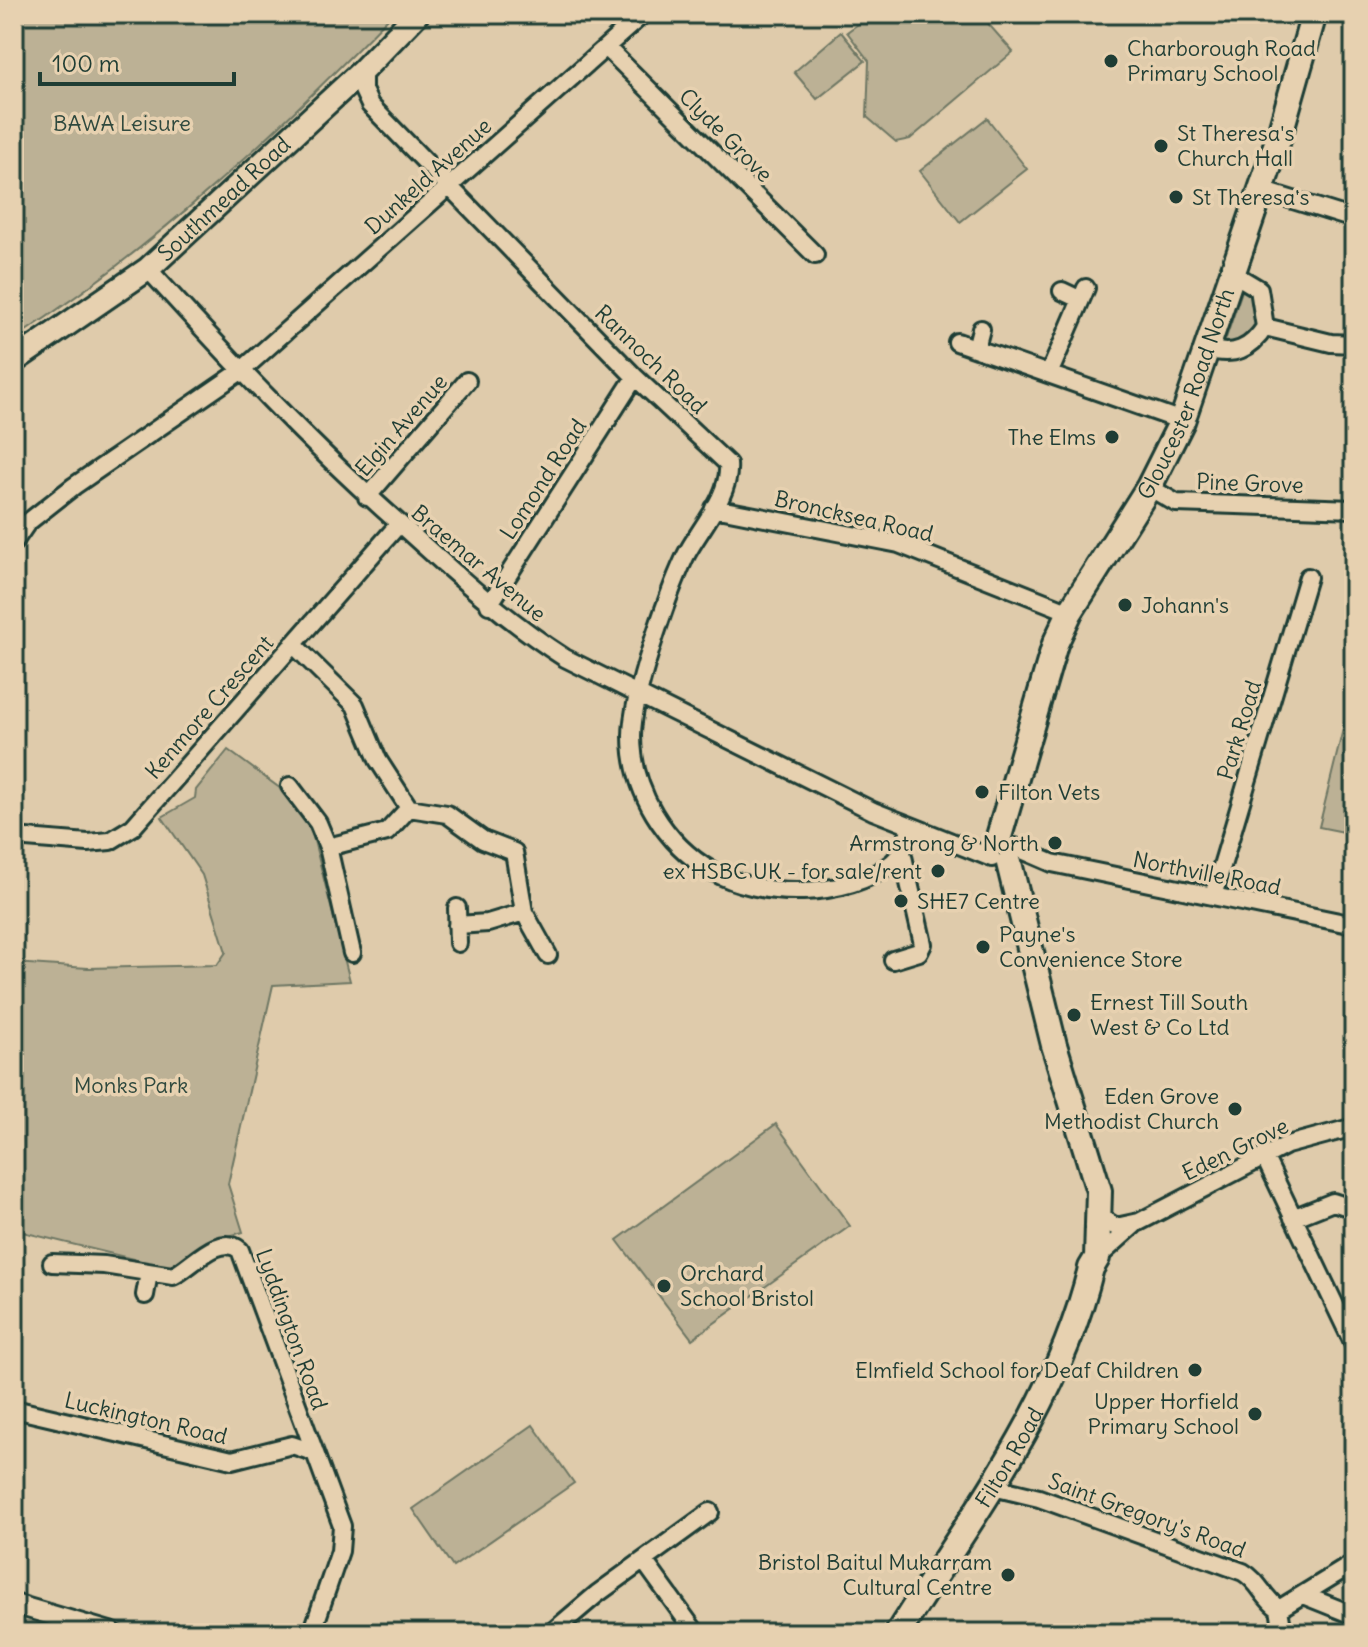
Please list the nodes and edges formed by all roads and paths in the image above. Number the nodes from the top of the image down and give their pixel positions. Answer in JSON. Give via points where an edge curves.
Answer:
{"nodes":[{"id":1,"x":417,"y":14,"type":"edge"},
{"id":2,"x":643,"y":14,"type":"edge"},
{"id":3,"x":1314,"y":14,"type":"edge"},
{"id":4,"x":606,"y":47,"type":"junction"},
{"id":5,"x":363,"y":70,"type":"junction"},
{"id":6,"x":331,"y":99,"type":"junction"},
{"id":7,"x":370,"y":105,"type":"junction"},
{"id":8,"x":450,"y":186,"type":"junction"},
{"id":9,"x":1271,"y":193,"type":"junction"},
{"id":10,"x":1354,"y":219,"type":"edge"},
{"id":11,"x":815,"y":255,"type":"dead end"},
{"id":12,"x":148,"y":269,"type":"junction"},
{"id":13,"x":1234,"y":274,"type":"junction"},
{"id":14,"x":1062,"y":291,"type":"dead end"},
{"id":15,"x":1265,"y":327,"type":"junction"},
{"id":16,"x":981,"y":329,"type":"dead end"},
{"id":17,"x":957,"y":342,"type":"dead end"},
{"id":18,"x":1354,"y":344,"type":"edge"},
{"id":19,"x":976,"y":348,"type":"junction"},
{"id":20,"x":1207,"y":349,"type":"junction"},
{"id":21,"x":14,"y":361,"type":"edge"},
{"id":22,"x":241,"y":371,"type":"junction"},
{"id":23,"x":1049,"y":374,"type":"junction"},
{"id":24,"x":635,"y":377,"type":"junction"},
{"id":25,"x":467,"y":381,"type":"dead end"},
{"id":26,"x":1182,"y":421,"type":"junction"},
{"id":27,"x":1149,"y":487,"type":"junction"},
{"id":28,"x":367,"y":497,"type":"junction"},
{"id":29,"x":714,"y":508,"type":"junction"},
{"id":30,"x":1354,"y":509,"type":"edge"},
{"id":31,"x":20,"y":519,"type":"edge"},
{"id":32,"x":399,"y":524,"type":"junction"},
{"id":33,"x":14,"y":542,"type":"edge"},
{"id":34,"x":1308,"y":577,"type":"dead end"},
{"id":35,"x":489,"y":605,"type":"junction"},
{"id":36,"x":1070,"y":612,"type":"junction"},
{"id":37,"x":293,"y":644,"type":"junction"},
{"id":38,"x":639,"y":696,"type":"junction"},
{"id":39,"x":290,"y":786,"type":"dead end"},
{"id":40,"x":409,"y":808,"type":"junction"},
{"id":41,"x":911,"y":826,"type":"junction"},
{"id":42,"x":14,"y":837,"type":"edge"},
{"id":43,"x":328,"y":847,"type":"junction"},
{"id":44,"x":902,"y":852,"type":"junction"},
{"id":45,"x":1004,"y":852,"type":"junction"},
{"id":46,"x":1213,"y":896,"type":"junction"},
{"id":47,"x":524,"y":912,"type":"junction"},
{"id":48,"x":1354,"y":925,"type":"edge"},
{"id":49,"x":458,"y":943,"type":"dead end"},
{"id":50,"x":352,"y":953,"type":"dead end"},
{"id":51,"x":548,"y":955,"type":"dead end"},
{"id":52,"x":893,"y":960,"type":"dead end"},
{"id":53,"x":1354,"y":1127,"type":"edge"},
{"id":54,"x":1264,"y":1156,"type":"junction"},
{"id":55,"x":1092,"y":1176,"type":"junction"},
{"id":56,"x":1354,"y":1209,"type":"edge"},
{"id":57,"x":1100,"y":1217,"type":"junction"},
{"id":58,"x":1293,"y":1218,"type":"junction"},
{"id":59,"x":1139,"y":1222,"type":"junction"},
{"id":60,"x":63,"y":1258,"type":"dead end"},
{"id":61,"x":1094,"y":1263,"type":"junction"},
{"id":62,"x":149,"y":1273,"type":"junction"},
{"id":63,"x":145,"y":1295,"type":"dead end"},
{"id":64,"x":1354,"y":1345,"type":"edge"},
{"id":65,"x":14,"y":1409,"type":"edge"},
{"id":66,"x":313,"y":1452,"type":"junction"},
{"id":67,"x":993,"y":1487,"type":"junction"},
{"id":68,"x":710,"y":1512,"type":"dead end"},
{"id":69,"x":644,"y":1561,"type":"junction"},
{"id":70,"x":1354,"y":1563,"type":"edge"},
{"id":71,"x":1303,"y":1595,"type":"junction"},
{"id":72,"x":14,"y":1604,"type":"edge"},
{"id":73,"x":1279,"y":1609,"type":"junction"},
{"id":74,"x":1353,"y":1615,"type":"edge"},
{"id":75,"x":113,"y":1633,"type":"edge"},
{"id":76,"x":312,"y":1633,"type":"edge"},
{"id":77,"x":551,"y":1633,"type":"edge"},
{"id":78,"x":696,"y":1633,"type":"edge"},
{"id":79,"x":898,"y":1633,"type":"edge"},
{"id":80,"x":1283,"y":1633,"type":"edge"}],
"edges":[{"from":1,"to":5,"type":"main road","name":"Southmead Road"},
{"from":2,"to":4,"type":"street","name":"Dunkeld Avenue"},
{"from":3,"to":9,"type":"main road","name":"Gloucester Road North"},
{"from":4,"to":8,"type":"street","name":"Dunkeld Avenue"},
{"from":4,"to":11,"type":"street","name":"Clyde Grove"},
{"from":5,"to":6,"type":"main road","name":"Southmead Road"},
{"from":5,"to":7,"type":"street"},
{"from":6,"to":7,"type":"street"},
{"from":6,"to":12,"type":"main road","name":"Southmead Road"},
{"from":7,"to":8,"type":"street","name":"Rannoch Road"},
{"from":8,"to":22,"type":"street","name":"Dunkeld Avenue"},
{"from":8,"to":24,"type":"street","name":"Rannoch Road"},
{"from":9,"to":10,"type":"street"},
{"from":9,"to":13,"type":"main road","name":"Gloucester Road North"},
{"from":12,"to":21,"type":"main road","name":"Southmead Road"},
{"from":12,"to":22,"type":"street","name":"Braemar Avenue"},
{"from":13,"to":15,"type":"street","via":[[1259,289]]},
{"from":13,"to":20,"type":"main road","name":"Gloucester Road North"},
{"from":14,"to":23,"type":"street","via":[[1082,294]]},
{"from":15,"to":18,"type":"street"},
{"from":15,"to":20,"type":"street","via":[[1248,348],[1226,353]]},
{"from":16,"to":19,"type":"street"},
{"from":17,"to":19,"type":"street"},
{"from":19,"to":23,"type":"street"},
{"from":20,"to":26,"type":"main road","name":"Gloucester Road North"},
{"from":22,"to":28,"type":"street","name":"Braemar Avenue"},
{"from":22,"to":31,"type":"street"},
{"from":23,"to":26,"type":"street"},
{"from":24,"to":29,"type":"street","name":"Rannoch Road","via":[[728,464]]},
{"from":24,"to":35,"type":"street","name":"Lomond Road"},
{"from":25,"to":28,"type":"street","name":"Elgin Avenue"},
{"from":26,"to":27,"type":"main road","name":"Gloucester Road North"},
{"from":27,"to":30,"type":"street","name":"Pine Grove","via":[[1176,503]]},
{"from":27,"to":36,"type":"main road","name":"Gloucester Road North"},
{"from":28,"to":32,"type":"street","name":"Braemar Avenue"},
{"from":29,"to":36,"type":"street","name":"Broncksea Road","via":[[899,544]]},
{"from":29,"to":38,"type":"street","name":"Rannoch Road","via":[[676,578]]},
{"from":31,"to":33,"type":"street"},
{"from":32,"to":35,"type":"street","name":"Braemar Avenue"},
{"from":32,"to":37,"type":"street","name":"Kenmore Crescent"},
{"from":34,"to":46,"type":"street","name":"Park Road"},
{"from":35,"to":38,"type":"street","name":"Braemar Avenue","via":[[565,658]]},
{"from":36,"to":45,"type":"main road","name":"Gloucester Road North","via":[[1011,788]]},
{"from":37,"to":40,"type":"street","via":[[355,705],[378,760]]},
{"from":37,"to":42,"type":"street","name":"Kenmore Crescent","via":[[133,827],[110,841],[88,843]]},
{"from":38,"to":41,"type":"street","name":"Braemar Avenue"},
{"from":38,"to":44,"type":"street","name":"Rannoch Road","via":[[632,738],[643,792],[670,837],[714,873],[757,886],[806,890],[862,879]]},
{"from":39,"to":43,"type":"street","via":[[318,823]]},
{"from":40,"to":43,"type":"street","via":[[387,832]]},
{"from":40,"to":47,"type":"street","via":[[447,814],[483,840],[514,852]]},
{"from":41,"to":44,"type":"street"},
{"from":41,"to":45,"type":"street","name":"Braemar Avenue","via":[[952,844]]},
{"from":43,"to":50,"type":"street"},
{"from":44,"to":52,"type":"street","via":[[923,944],[919,952]]},
{"from":45,"to":46,"type":"street","name":"Northville Road"},
{"from":45,"to":55,"type":"main road","name":"Filton Road","via":[[1088,1146]]},
{"from":46,"to":48,"type":"street","name":"Northville Road"},
{"from":47,"to":49,"type":"street","via":[[488,923],[457,916]]},
{"from":47,"to":51,"type":"street"},
{"from":53,"to":54,"type":"street","name":"Eden Grove"},
{"from":54,"to":58,"type":"street"},
{"from":54,"to":59,"type":"street","name":"Eden Grove"},
{"from":55,"to":57,"type":"main road","name":"Filton Road"},
{"from":55,"to":61,"type":"main road","name":"Filton Road","via":[[1087,1256]]},
{"from":56,"to":58,"type":"street","via":[[1333,1202]]},
{"from":57,"to":59,"type":"street","via":[[1116,1227]]},
{"from":57,"to":61,"type":"main road","name":"Filton Road"},
{"from":58,"to":64,"type":"street"},
{"from":59,"to":61,"type":"street","name":"Eden Grove"},
{"from":60,"to":62,"type":"street","name":"Lyddington Road"},
{"from":61,"to":67,"type":"main road","name":"Filton Road","via":[[1069,1346]]},
{"from":62,"to":63,"type":"street"},
{"from":62,"to":66,"type":"street","name":"Lyddington Road","via":[[173,1276],[204,1254],[238,1247]]},
{"from":65,"to":66,"type":"street","name":"Luckington Road","via":[[232,1460],[292,1445]]},
{"from":66,"to":76,"type":"street","name":"Lyddington Road","via":[[340,1518],[340,1551]]},
{"from":67,"to":73,"type":"street","name":"Saint Gregory's Road","via":[[1039,1498],[1243,1572]]},
{"from":67,"to":79,"type":"main road","name":"Filton Road"},
{"from":68,"to":69,"type":"street"},
{"from":69,"to":77,"type":"street"},
{"from":69,"to":78,"type":"street"},
{"from":70,"to":71,"type":"street"},
{"from":71,"to":73,"type":"street"},
{"from":71,"to":74,"type":"street"},
{"from":72,"to":75,"type":"street"},
{"from":73,"to":80,"type":"street"}]}
